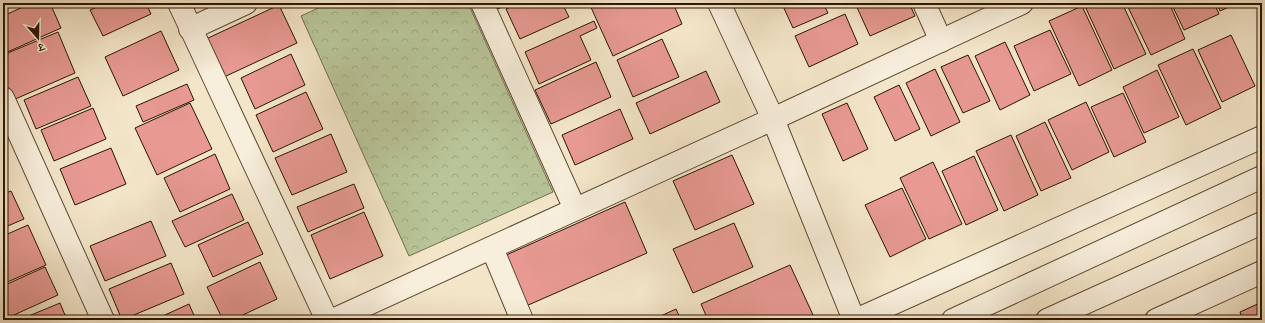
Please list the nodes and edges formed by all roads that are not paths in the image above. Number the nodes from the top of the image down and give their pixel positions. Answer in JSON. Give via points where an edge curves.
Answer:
{"nodes":[{"id":1,"x":179,"y":3,"type":"edge"},
{"id":2,"x":246,"y":3,"type":"edge"},
{"id":3,"x":482,"y":3,"type":"edge"},
{"id":4,"x":719,"y":3,"type":"edge"},
{"id":5,"x":924,"y":3,"type":"edge"},
{"id":6,"x":1022,"y":3,"type":"edge"},
{"id":7,"x":190,"y":29,"type":"junction"},
{"id":8,"x":941,"y":41,"type":"junction"},
{"id":9,"x":3,"y":98,"type":"edge"},
{"id":10,"x":773,"y":119,"type":"junction"},
{"id":11,"x":1262,"y":137,"type":"edge"},
{"id":12,"x":1262,"y":177,"type":"edge"},
{"id":13,"x":575,"y":210,"type":"junction"},
{"id":14,"x":1262,"y":223,"type":"edge"},
{"id":15,"x":492,"y":248,"type":"junction"},
{"id":16,"x":1262,"y":272,"type":"edge"},
{"id":17,"x":1188,"y":313,"type":"edge"},
{"id":18,"x":103,"y":320,"type":"edge"},
{"id":19,"x":327,"y":320,"type":"edge"},
{"id":20,"x":333,"y":320,"type":"edge"},
{"id":21,"x":522,"y":320,"type":"edge"},
{"id":22,"x":855,"y":320,"type":"edge"},
{"id":23,"x":953,"y":320,"type":"edge"},
{"id":24,"x":1047,"y":320,"type":"edge"},
{"id":25,"x":1156,"y":320,"type":"edge"}],
"edges":[{"from":1,"to":7,"type":"street"},
{"from":2,"to":7,"type":"street"},
{"from":3,"to":13,"type":"street"},
{"from":4,"to":10,"type":"street"},
{"from":5,"to":8,"type":"street"},
{"from":6,"to":8,"type":"street"},
{"from":7,"to":19,"type":"street"},
{"from":8,"to":10,"type":"street"},
{"from":9,"to":18,"type":"street"},
{"from":10,"to":13,"type":"street"},
{"from":10,"to":22,"type":"street"},
{"from":11,"to":22,"type":"street"},
{"from":12,"to":23,"type":"street"},
{"from":13,"to":15,"type":"street"},
{"from":14,"to":24,"type":"street"},
{"from":15,"to":20,"type":"street"},
{"from":15,"to":21,"type":"street"},
{"from":16,"to":17,"type":"street"},
{"from":17,"to":25,"type":"street"}]}
